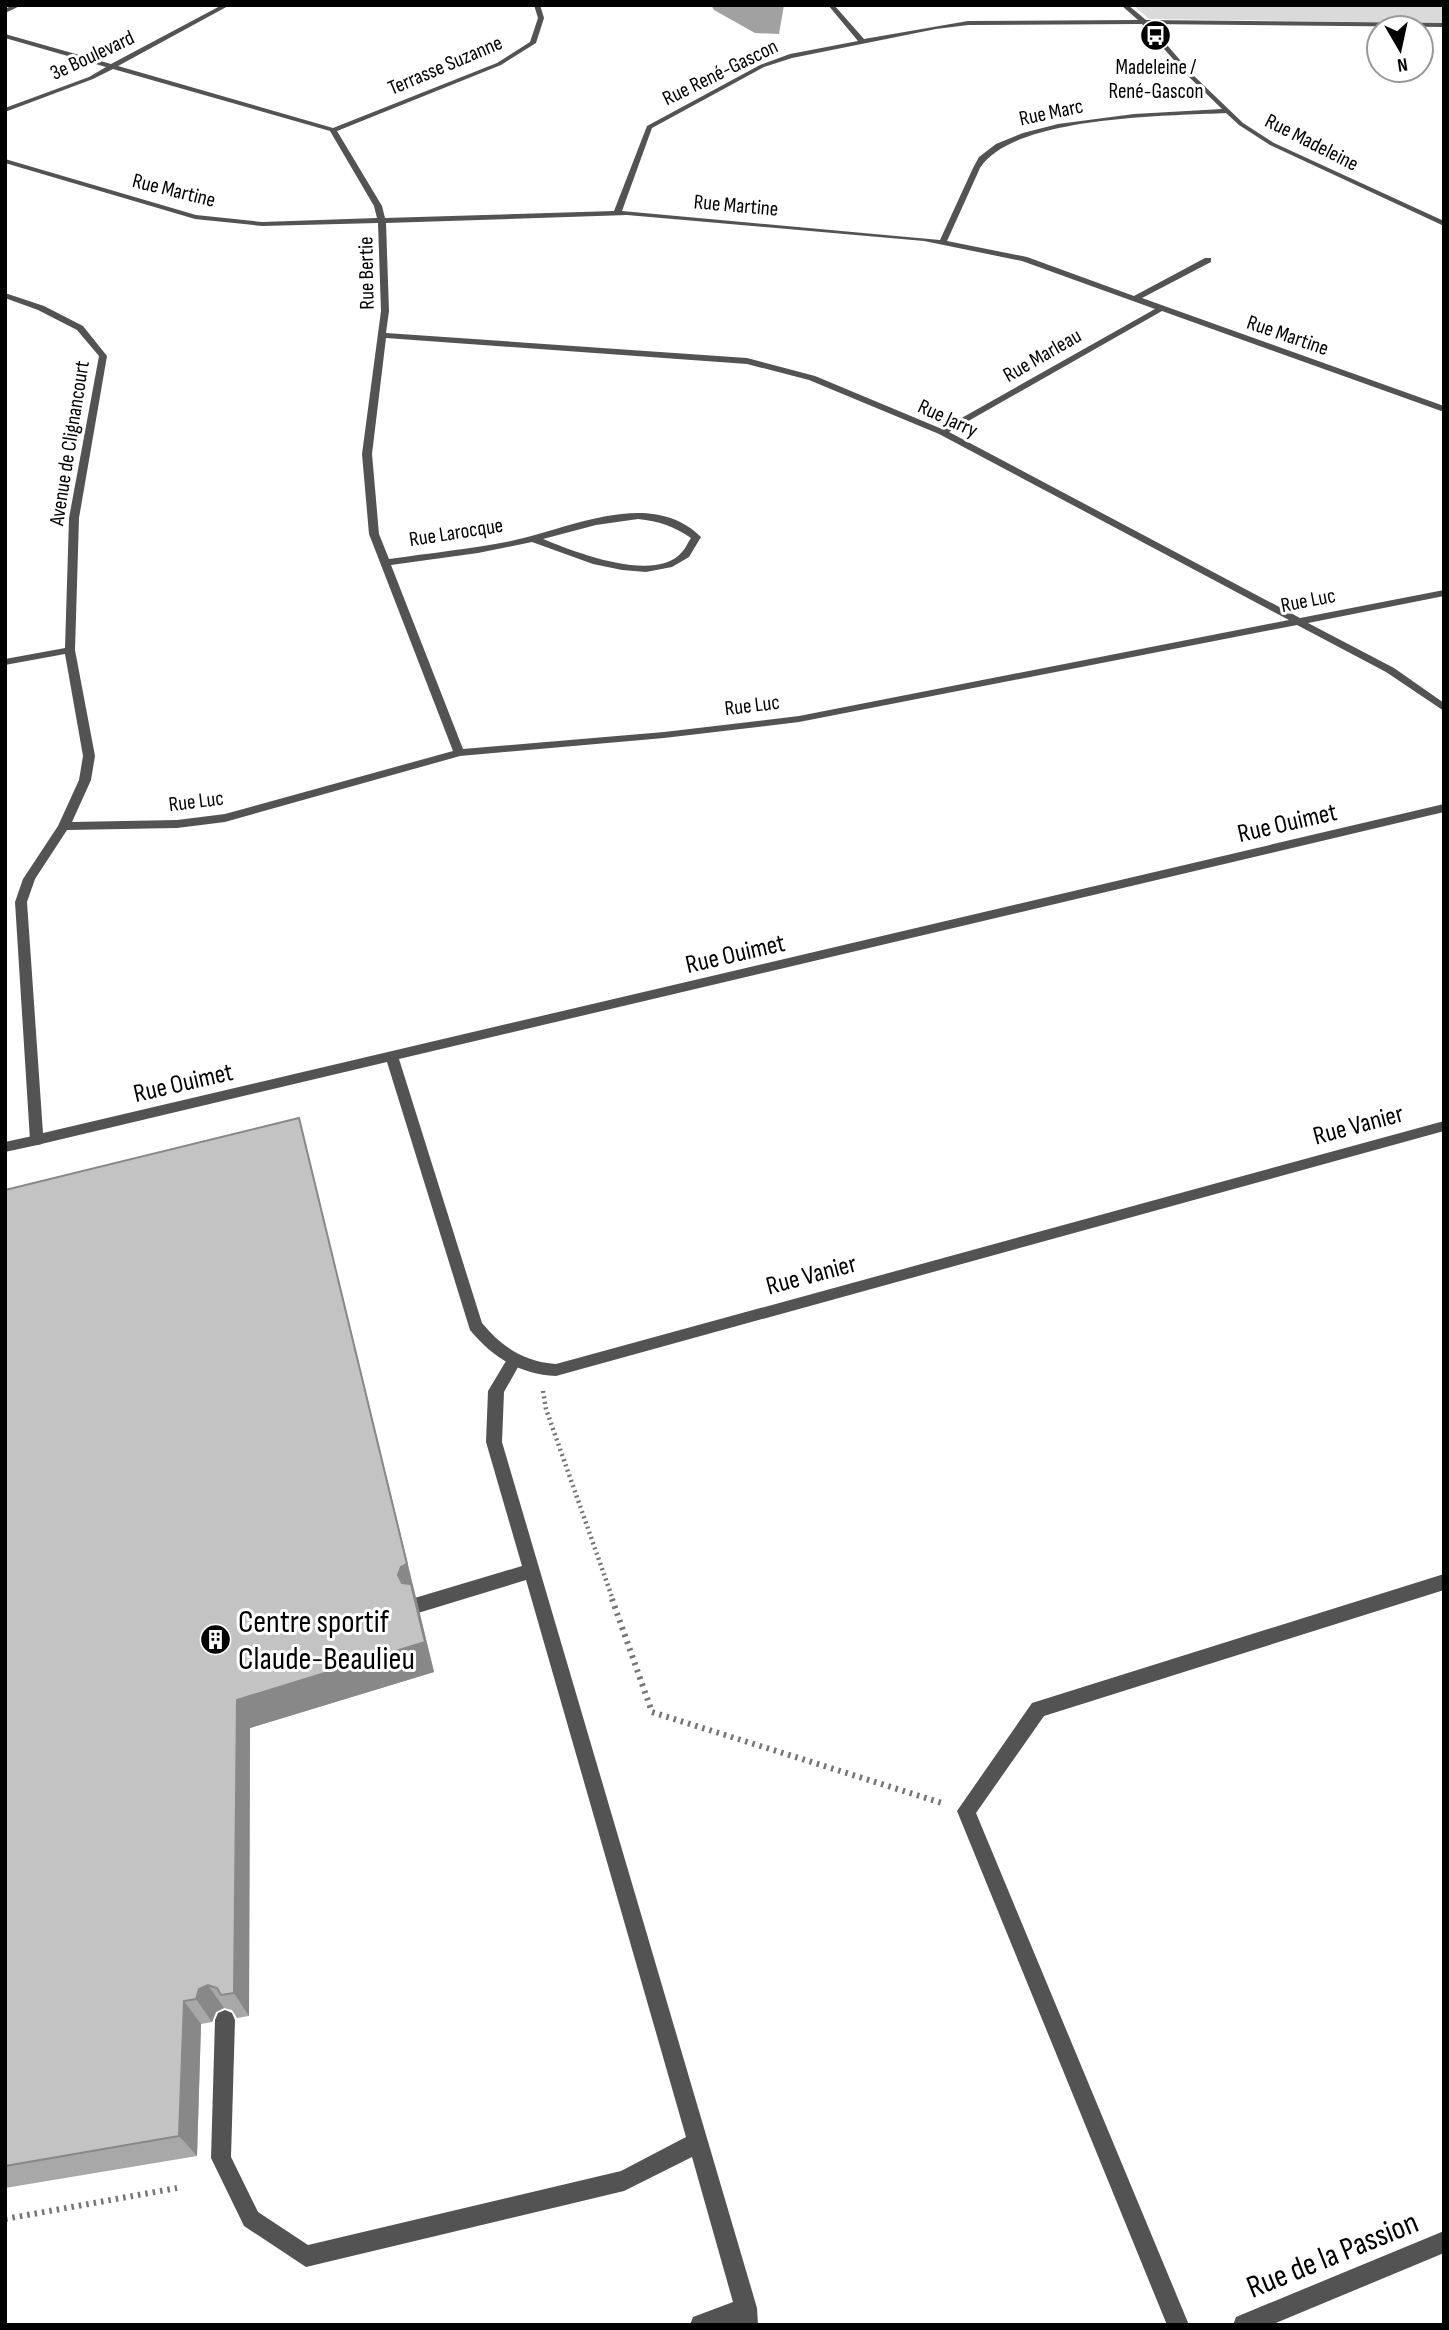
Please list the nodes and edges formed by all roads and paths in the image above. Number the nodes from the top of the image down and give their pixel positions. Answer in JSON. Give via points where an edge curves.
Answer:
{"nodes":[{"id":1,"x":19,"y":5,"type":"edge"},
{"id":2,"x":227,"y":5,"type":"edge"},
{"id":3,"x":537,"y":5,"type":"edge"},
{"id":4,"x":831,"y":5,"type":"edge"},
{"id":5,"x":1124,"y":5,"type":"edge"},
{"id":6,"x":5,"y":11,"type":"edge"},
{"id":7,"x":1144,"y":22,"type":"junction"},
{"id":8,"x":1444,"y":25,"type":"edge"},
{"id":9,"x":5,"y":36,"type":"edge"},
{"id":10,"x":861,"y":40,"type":"junction"},
{"id":11,"x":113,"y":67,"type":"junction"},
{"id":12,"x":5,"y":110,"type":"edge"},
{"id":13,"x":1226,"y":111,"type":"junction"},
{"id":14,"x":333,"y":130,"type":"junction"},
{"id":15,"x":5,"y":161,"type":"edge"},
{"id":16,"x":617,"y":213,"type":"junction"},
{"id":17,"x":382,"y":220,"type":"junction"},
{"id":18,"x":1444,"y":224,"type":"edge"},
{"id":19,"x":943,"y":242,"type":"junction"},
{"id":20,"x":1208,"y":260,"type":"dead end"},
{"id":21,"x":5,"y":295,"type":"edge"},
{"id":22,"x":1134,"y":299,"type":"junction"},
{"id":23,"x":1160,"y":309,"type":"junction"},
{"id":24,"x":382,"y":335,"type":"junction"},
{"id":25,"x":1444,"y":409,"type":"edge"},
{"id":26,"x":942,"y":432,"type":"junction"},
{"id":27,"x":533,"y":539,"type":"junction"},
{"id":28,"x":385,"y":563,"type":"junction"},
{"id":29,"x":1444,"y":593,"type":"edge"},
{"id":30,"x":1297,"y":622,"type":"junction"},
{"id":31,"x":70,"y":650,"type":"junction"},
{"id":32,"x":5,"y":662,"type":"edge"},
{"id":33,"x":1444,"y":708,"type":"edge"},
{"id":34,"x":459,"y":752,"type":"junction"},
{"id":35,"x":1444,"y":808,"type":"edge"},
{"id":36,"x":64,"y":826,"type":"junction"},
{"id":37,"x":392,"y":1057,"type":"junction"},
{"id":38,"x":1444,"y":1125,"type":"edge"},
{"id":39,"x":37,"y":1140,"type":"junction"},
{"id":40,"x":5,"y":1147,"type":"edge"},
{"id":41,"x":514,"y":1360,"type":"junction"},
{"id":42,"x":540,"y":1370,"type":"junction"},
{"id":43,"x":531,"y":1571,"type":"junction"},
{"id":44,"x":1444,"y":1582,"type":"edge"},
{"id":45,"x":418,"y":1605,"type":"edge"},
{"id":46,"x":966,"y":1811,"type":"junction"},
{"id":47,"x":225,"y":2020,"type":"edge"},
{"id":48,"x":698,"y":2141,"type":"junction"},
{"id":49,"x":177,"y":2188,"type":"dead end"},
{"id":50,"x":5,"y":2219,"type":"edge"},
{"id":51,"x":1444,"y":2242,"type":"edge"},
{"id":52,"x":747,"y":2316,"type":"edge"},
{"id":53,"x":701,"y":2325,"type":"edge"},
{"id":54,"x":1178,"y":2325,"type":"edge"},
{"id":55,"x":1244,"y":2325,"type":"edge"}],
"edges":[{"from":1,"to":6,"type":"street"},
{"from":2,"to":11,"type":"street","name":"3e Boulevard"},
{"from":3,"to":14,"type":"street","name":"Terrasse Suzanne","via":[[541,18],[533,43],[499,64]]},
{"from":4,"to":10,"type":"street"},
{"from":5,"to":7,"type":"street","name":"Rue Madeleine"},
{"from":7,"to":8,"type":"street","name":"Rue René-Gascon"},
{"from":7,"to":10,"type":"street","name":"Rue René-Gascon","via":[[968,23]]},
{"from":7,"to":13,"type":"street","name":"Rue Madeleine"},
{"from":9,"to":11,"type":"street"},
{"from":10,"to":16,"type":"street","name":"Rue René-Gascon","via":[[762,66],[649,128]]},
{"from":11,"to":12,"type":"street","name":"3e Boulevard"},
{"from":11,"to":14,"type":"street"},
{"from":13,"to":18,"type":"street","name":"Rue Madeleine","via":[[1272,144]]},
{"from":13,"to":19,"type":"street","name":"Rue Marc","via":[[1087,121],[1006,140],[982,158]]},
{"from":14,"to":17,"type":"street","name":"Rue Bertie"},
{"from":15,"to":17,"type":"street","name":"Rue Martine","via":[[195,218],[261,224]]},
{"from":16,"to":17,"type":"street","name":"Rue Martine"},
{"from":16,"to":19,"type":"street","name":"Rue Martine"},
{"from":17,"to":24,"type":"street","name":"Rue Bertie"},
{"from":19,"to":22,"type":"street","name":"Rue Martine","via":[[1024,259]]},
{"from":20,"to":22,"type":"street"},
{"from":21,"to":31,"type":"street","name":"Avenue de Clignancourt","via":[[80,328],[103,356],[74,518]]},
{"from":22,"to":23,"type":"street","name":"Rue Martine"},
{"from":23,"to":25,"type":"street","name":"Rue Martine"},
{"from":23,"to":26,"type":"street","name":"Rue Marleau"},
{"from":24,"to":26,"type":"street","name":"Rue Jarry","via":[[747,361],[812,378]]},
{"from":24,"to":28,"type":"street","name":"Rue Bertie","via":[[367,454],[374,534]]},
{"from":26,"to":30,"type":"street","name":"Rue Jarry"},
{"from":27,"to":27,"type":"street","name":"Rue Larocque","via":[[589,522],[636,515],[682,525],[695,537],[692,549],[680,561],[650,568],[582,559]]},
{"from":27,"to":28,"type":"street","name":"Rue Larocque"},
{"from":28,"to":34,"type":"street","name":"Rue Bertie"},
{"from":29,"to":30,"type":"street","name":"Rue Luc"},
{"from":30,"to":33,"type":"street","name":"Rue Jarry","via":[[1390,670]]},
{"from":30,"to":34,"type":"street","name":"Rue Luc","via":[[799,719]]},
{"from":31,"to":32,"type":"street"},
{"from":31,"to":36,"type":"street","name":"Avenue de Clignancourt","via":[[89,755],[85,780]]},
{"from":34,"to":36,"type":"street","name":"Rue Luc","via":[[225,818],[177,824]]},
{"from":35,"to":37,"type":"street","name":"Rue Ouimet"},
{"from":36,"to":39,"type":"street","name":"Avenue de Clignancourt","via":[[29,879],[21,902]]},
{"from":37,"to":39,"type":"street","name":"Rue Ouimet"},
{"from":37,"to":41,"type":"street","name":"Rue Vanier","via":[[475,1326],[492,1347]]},
{"from":38,"to":42,"type":"street","name":"Rue Vanier","via":[[556,1370]]},
{"from":39,"to":40,"type":"street","name":"Rue Ouimet"},
{"from":41,"to":42,"type":"street","name":"Rue Vanier"},
{"from":41,"to":43,"type":"street","via":[[496,1391],[494,1442]]},
{"from":42,"to":46,"type":"path","via":[[546,1409],[652,1712]]},
{"from":43,"to":45,"type":"street"},
{"from":43,"to":48,"type":"street"},
{"from":44,"to":46,"type":"street","via":[[1038,1709]]},
{"from":46,"to":54,"type":"street"},
{"from":47,"to":48,"type":"street","via":[[221,2158],[251,2219],[306,2256],[624,2181]]},
{"from":48,"to":52,"type":"street"},
{"from":49,"to":50,"type":"path"},
{"from":51,"to":55,"type":"street","name":"Rue de la Passion"},
{"from":52,"to":53,"type":"street"}]}
